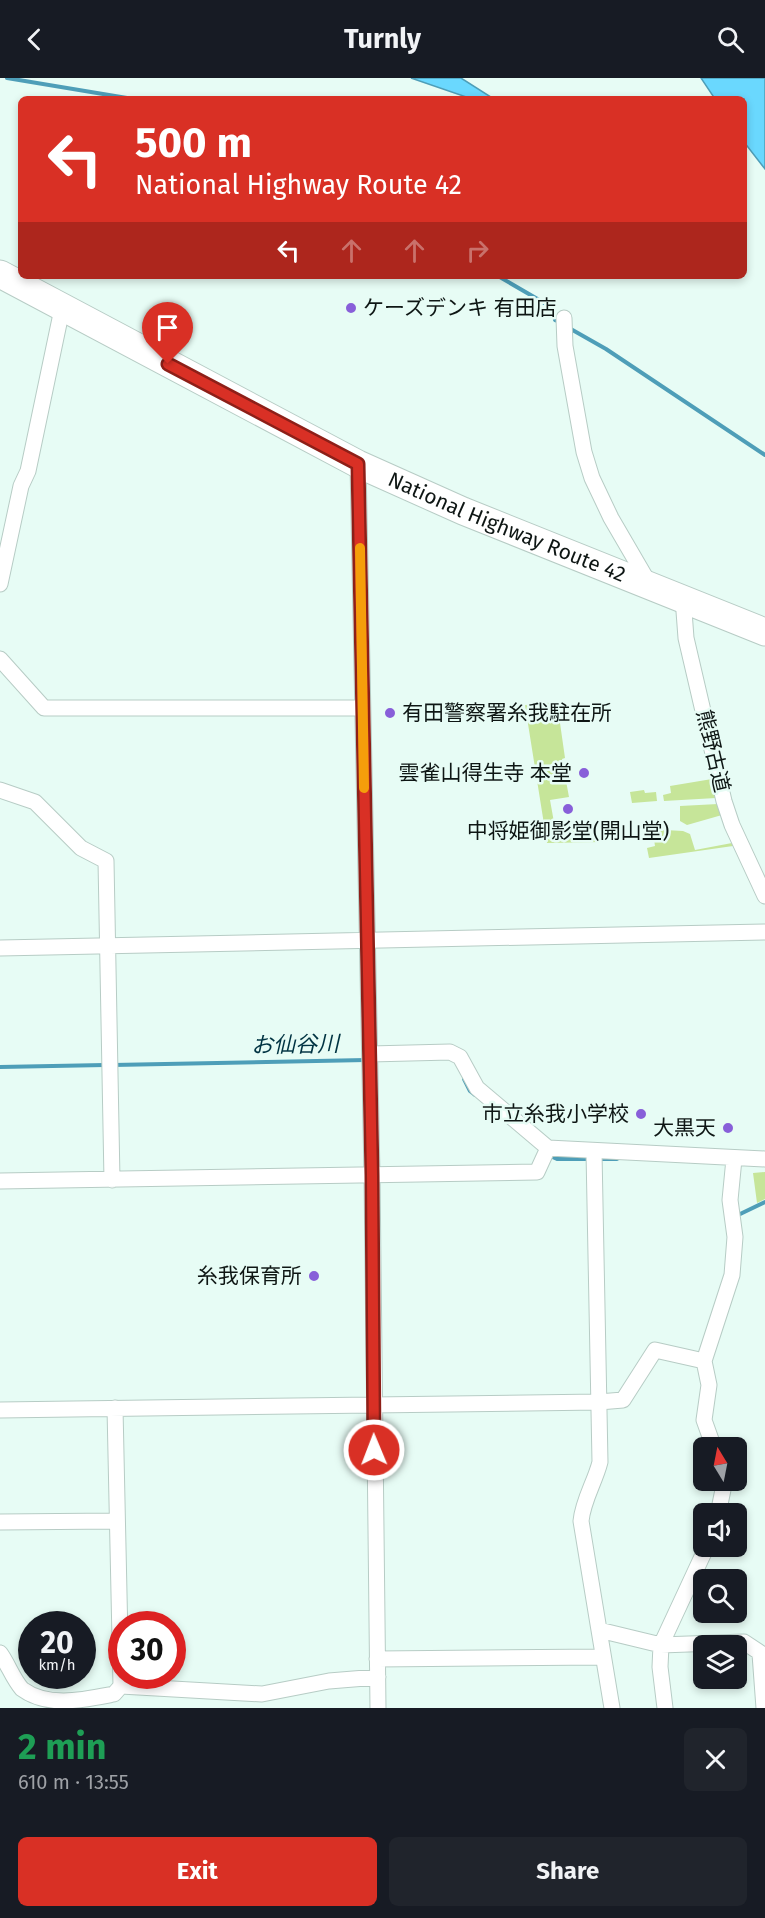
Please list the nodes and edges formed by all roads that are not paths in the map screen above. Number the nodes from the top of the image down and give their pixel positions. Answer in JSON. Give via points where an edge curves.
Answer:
{"nodes":[{"id":1,"x":0,"y":274,"type":"edge"},
{"id":2,"x":62,"y":309,"type":"junction"},
{"id":3,"x":564,"y":318,"type":"dead end"},
{"id":4,"x":358,"y":464,"type":"junction"},
{"id":5,"x":0,"y":584,"type":"edge"},
{"id":6,"x":651,"y":585,"type":"junction"},
{"id":7,"x":683,"y":598,"type":"junction"},
{"id":8,"x":765,"y":632,"type":"edge"},
{"id":9,"x":0,"y":659,"type":"edge"},
{"id":10,"x":362,"y":708,"type":"junction"},
{"id":11,"x":0,"y":790,"type":"edge"},
{"id":12,"x":765,"y":897,"type":"edge"},
{"id":13,"x":765,"y":932,"type":"edge"},
{"id":14,"x":367,"y":941,"type":"junction"},
{"id":15,"x":108,"y":946,"type":"junction"},
{"id":16,"x":0,"y":948,"type":"edge"},
{"id":17,"x":370,"y":1054,"type":"junction"},
{"id":18,"x":548,"y":1148,"type":"junction"},
{"id":19,"x":594,"y":1152,"type":"junction"},
{"id":20,"x":734,"y":1159,"type":"junction"},
{"id":21,"x":765,"y":1159,"type":"edge"},
{"id":22,"x":372,"y":1175,"type":"junction"},
{"id":23,"x":112,"y":1180,"type":"junction"},
{"id":24,"x":0,"y":1181,"type":"edge"},
{"id":25,"x":704,"y":1361,"type":"junction"},
{"id":26,"x":599,"y":1402,"type":"junction"},
{"id":27,"x":374,"y":1404,"type":"junction"},
{"id":28,"x":115,"y":1408,"type":"junction"},
{"id":29,"x":0,"y":1410,"type":"edge"},
{"id":30,"x":710,"y":1437,"type":"edge"},
{"id":31,"x":117,"y":1521,"type":"junction"},
{"id":32,"x":0,"y":1522,"type":"edge"},
{"id":33,"x":702,"y":1557,"type":"edge"},
{"id":34,"x":119,"y":1611,"type":"edge"},
{"id":35,"x":599,"y":1630,"type":"junction"},
{"id":36,"x":661,"y":1645,"type":"junction"},
{"id":37,"x":0,"y":1653,"type":"edge"},
{"id":38,"x":762,"y":1655,"type":"edge"},
{"id":39,"x":603,"y":1657,"type":"junction"},
{"id":40,"x":377,"y":1659,"type":"junction"},
{"id":41,"x":378,"y":1677,"type":"junction"},
{"id":42,"x":118,"y":1689,"type":"edge"},
{"id":43,"x":174,"y":1689,"type":"edge"},
{"id":44,"x":378,"y":1708,"type":"edge"},
{"id":45,"x":612,"y":1708,"type":"edge"},
{"id":46,"x":666,"y":1708,"type":"edge"},
{"id":47,"x":764,"y":1708,"type":"edge"}],
"edges":[{"from":1,"to":2,"type":"highway","name":"National Highway Route 42"},
{"from":2,"to":4,"type":"highway","name":"National Highway Route 42"},
{"from":2,"to":5,"type":"street"},
{"from":3,"to":6,"type":"street","via":[[565,346],[592,478]]},
{"from":4,"to":6,"type":"highway","name":"National Highway Route 42","via":[[463,511]]},
{"from":4,"to":10,"type":"street"},
{"from":6,"to":7,"type":"highway","name":"National Highway Route 42"},
{"from":7,"to":8,"type":"highway","name":"National Highway Route 42"},
{"from":7,"to":12,"type":"street","name":"熊野古道","via":[[686,638],[724,801]]},
{"from":9,"to":10,"type":"street","via":[[44,708]]},
{"from":10,"to":14,"type":"street"},
{"from":11,"to":15,"type":"street","via":[[35,802],[81,848],[106,861]]},
{"from":13,"to":14,"type":"street"},
{"from":14,"to":15,"type":"street"},
{"from":14,"to":17,"type":"street"},
{"from":15,"to":16,"type":"street"},
{"from":15,"to":23,"type":"street"},
{"from":17,"to":18,"type":"street","via":[[450,1052],[460,1057],[477,1088]]},
{"from":17,"to":22,"type":"street"},
{"from":18,"to":19,"type":"street"},
{"from":18,"to":22,"type":"street","via":[[537,1172]]},
{"from":19,"to":20,"type":"street"},
{"from":19,"to":26,"type":"street"},
{"from":20,"to":21,"type":"street"},
{"from":20,"to":25,"type":"street","via":[[730,1200],[735,1237],[732,1275]]},
{"from":22,"to":23,"type":"street"},
{"from":22,"to":27,"type":"street"},
{"from":23,"to":24,"type":"street"},
{"from":25,"to":26,"type":"street","via":[[654,1350],[623,1400]]},
{"from":25,"to":30,"type":"street","via":[[709,1385],[704,1420]]},
{"from":26,"to":27,"type":"street"},
{"from":26,"to":35,"type":"street","via":[[600,1462],[582,1506],[581,1521]]},
{"from":27,"to":28,"type":"street"},
{"from":27,"to":40,"type":"street"},
{"from":28,"to":29,"type":"street"},
{"from":28,"to":31,"type":"street"},
{"from":31,"to":32,"type":"street"},
{"from":31,"to":34,"type":"street"},
{"from":33,"to":36,"type":"street"},
{"from":35,"to":36,"type":"street"},
{"from":35,"to":39,"type":"street"},
{"from":36,"to":38,"type":"street","via":[[744,1642]]},
{"from":36,"to":46,"type":"street"},
{"from":37,"to":42,"type":"street","via":[[21,1689],[42,1703],[71,1705],[114,1694]]},
{"from":38,"to":47,"type":"street"},
{"from":39,"to":40,"type":"street"},
{"from":39,"to":45,"type":"street"},
{"from":40,"to":41,"type":"street"},
{"from":41,"to":43,"type":"street","via":[[330,1681],[262,1694]]},
{"from":41,"to":44,"type":"street"}]}
